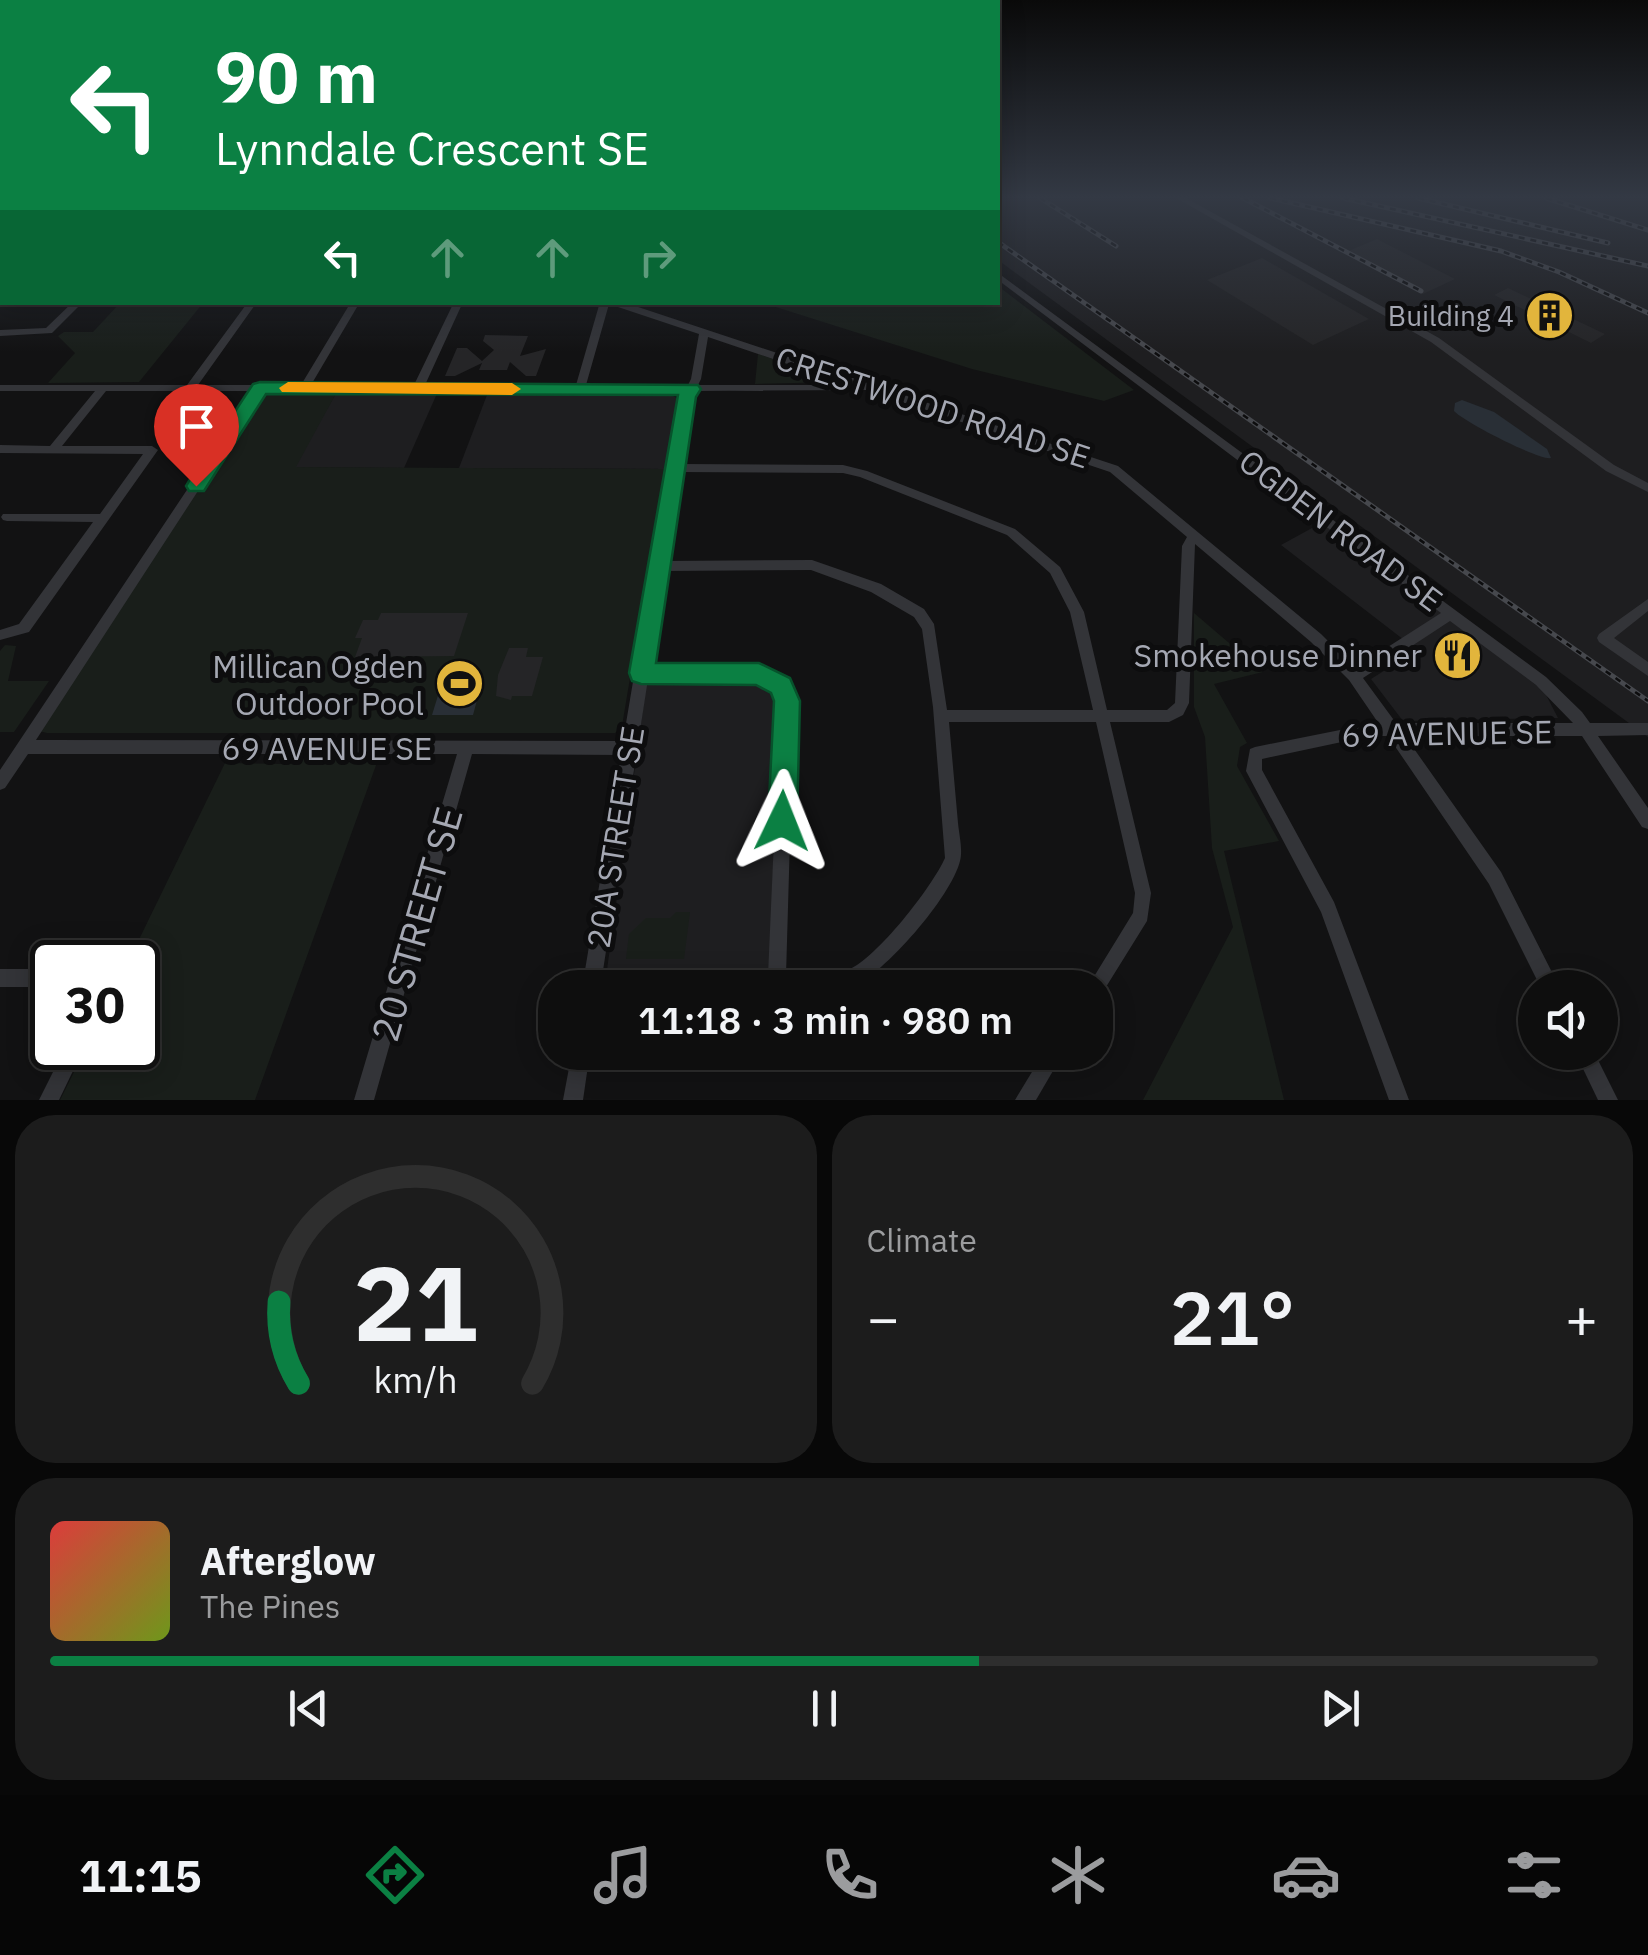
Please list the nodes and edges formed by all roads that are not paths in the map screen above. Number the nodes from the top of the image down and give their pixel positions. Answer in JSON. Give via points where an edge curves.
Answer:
{"nodes":[{"id":1,"x":1272,"y":249,"type":"edge"},
{"id":2,"x":1000,"y":277,"type":"edge"},
{"id":3,"x":76,"y":305,"type":"edge"},
{"id":4,"x":252,"y":305,"type":"edge"},
{"id":5,"x":354,"y":305,"type":"edge"},
{"id":6,"x":458,"y":305,"type":"edge"},
{"id":7,"x":603,"y":305,"type":"edge"},
{"id":8,"x":621,"y":305,"type":"edge"},
{"id":9,"x":704,"y":332,"type":"junction"},
{"id":10,"x":0,"y":333,"type":"edge"},
{"id":11,"x":0,"y":388,"type":"edge"},
{"id":12,"x":103,"y":388,"type":"junction"},
{"id":13,"x":190,"y":388,"type":"junction"},
{"id":14,"x":260,"y":388,"type":"junction"},
{"id":15,"x":304,"y":388,"type":"junction"},
{"id":16,"x":418,"y":388,"type":"junction"},
{"id":17,"x":874,"y":388,"type":"junction"},
{"id":18,"x":580,"y":389,"type":"junction"},
{"id":19,"x":691,"y":389,"type":"junction"},
{"id":20,"x":54,"y":448,"type":"junction"},
{"id":21,"x":0,"y":449,"type":"edge"},
{"id":22,"x":675,"y":468,"type":"junction"},
{"id":23,"x":1648,"y":488,"type":"edge"},
{"id":24,"x":7,"y":518,"type":"dead end"},
{"id":25,"x":104,"y":518,"type":"junction"},
{"id":26,"x":1194,"y":536,"type":"junction"},
{"id":27,"x":659,"y":566,"type":"junction"},
{"id":28,"x":1648,"y":604,"type":"edge"},
{"id":29,"x":1452,"y":613,"type":"junction"},
{"id":30,"x":0,"y":635,"type":"edge"},
{"id":31,"x":1648,"y":670,"type":"edge"},
{"id":32,"x":641,"y":673,"type":"junction"},
{"id":33,"x":1354,"y":676,"type":"junction"},
{"id":34,"x":940,"y":716,"type":"junction"},
{"id":35,"x":1101,"y":716,"type":"junction"},
{"id":36,"x":1648,"y":729,"type":"edge"},
{"id":37,"x":1390,"y":730,"type":"junction"},
{"id":38,"x":1586,"y":730,"type":"junction"},
{"id":39,"x":24,"y":747,"type":"junction"},
{"id":40,"x":467,"y":747,"type":"junction"},
{"id":41,"x":630,"y":748,"type":"junction"},
{"id":42,"x":0,"y":783,"type":"edge"},
{"id":43,"x":1647,"y":822,"type":"edge"},
{"id":44,"x":595,"y":970,"type":"edge"},
{"id":45,"x":777,"y":970,"type":"edge"},
{"id":46,"x":865,"y":970,"type":"edge"},
{"id":47,"x":1106,"y":970,"type":"edge"},
{"id":48,"x":1542,"y":970,"type":"edge"},
{"id":49,"x":0,"y":978,"type":"edge"},
{"id":50,"x":30,"y":978,"type":"edge"},
{"id":51,"x":65,"y":1070,"type":"edge"},
{"id":52,"x":578,"y":1070,"type":"edge"},
{"id":53,"x":1044,"y":1070,"type":"edge"},
{"id":54,"x":1593,"y":1070,"type":"edge"},
{"id":55,"x":49,"y":1100,"type":"edge"},
{"id":56,"x":364,"y":1100,"type":"edge"},
{"id":57,"x":574,"y":1100,"type":"edge"},
{"id":58,"x":1025,"y":1100,"type":"edge"},
{"id":59,"x":1398,"y":1100,"type":"edge"},
{"id":60,"x":1608,"y":1100,"type":"edge"}],
"edges":[{"from":1,"to":23,"type":"street","via":[[1425,334],[1610,468]]},
{"from":2,"to":29,"type":"street","name":"OGDEN ROAD SE"},
{"from":3,"to":10,"type":"street","via":[[50,331]]},
{"from":4,"to":13,"type":"street"},
{"from":5,"to":15,"type":"street"},
{"from":6,"to":16,"type":"street"},
{"from":7,"to":18,"type":"street"},
{"from":8,"to":9,"type":"street","name":"CRESTWOOD ROAD SE"},
{"from":9,"to":17,"type":"street","name":"CRESTWOOD ROAD SE"},
{"from":9,"to":19,"type":"street","name":"20A STREET SE"},
{"from":11,"to":12,"type":"street"},
{"from":12,"to":13,"type":"street"},
{"from":12,"to":20,"type":"street"},
{"from":13,"to":14,"type":"street"},
{"from":14,"to":15,"type":"street"},
{"from":14,"to":39,"type":"street"},
{"from":15,"to":16,"type":"street"},
{"from":16,"to":18,"type":"street"},
{"from":17,"to":19,"type":"street"},
{"from":17,"to":26,"type":"street","name":"CRESTWOOD ROAD SE","via":[[1104,463]]},
{"from":18,"to":19,"type":"street"},
{"from":19,"to":22,"type":"street","name":"20A STREET SE"},
{"from":20,"to":21,"type":"street"},
{"from":20,"to":25,"type":"street","via":[[152,450]]},
{"from":22,"to":27,"type":"street","name":"20A STREET SE"},
{"from":22,"to":35,"type":"street","via":[[850,470],[1012,532],[1047,561],[1068,590]]},
{"from":24,"to":25,"type":"street"},
{"from":25,"to":30,"type":"street","via":[[24,628]]},
{"from":26,"to":33,"type":"street","name":"CRESTWOOD ROAD SE"},
{"from":26,"to":35,"type":"street","via":[[1188,546],[1178,711]]},
{"from":27,"to":32,"type":"street","name":"20A STREET SE"},
{"from":27,"to":34,"type":"street","via":[[812,565],[904,601],[928,628]]},
{"from":28,"to":31,"type":"street","via":[[1604,638]]},
{"from":29,"to":33,"type":"street"},
{"from":29,"to":38,"type":"street","name":"OGDEN ROAD SE","via":[[1541,682]]},
{"from":32,"to":41,"type":"street","name":"20A STREET SE"},
{"from":32,"to":45,"type":"street","via":[[759,674],[784,690]]},
{"from":33,"to":37,"type":"street","name":"CRESTWOOD ROAD SE"},
{"from":34,"to":35,"type":"street"},
{"from":34,"to":46,"type":"street","via":[[953,858],[946,876]]},
{"from":35,"to":47,"type":"street","via":[[1144,903]]},
{"from":36,"to":38,"type":"street","name":"69 AVENUE SE"},
{"from":37,"to":38,"type":"street","name":"69 AVENUE SE"},
{"from":37,"to":48,"type":"street","name":"CRESTWOOD ROAD SE","via":[[1495,878]]},
{"from":37,"to":59,"type":"street","name":"69 AVENUE SE","via":[[1316,738],[1261,751],[1253,760],[1328,908]]},
{"from":38,"to":43,"type":"street","name":"OGDEN ROAD SE"},
{"from":39,"to":40,"type":"street","name":"69 AVENUE SE"},
{"from":39,"to":42,"type":"street"},
{"from":40,"to":41,"type":"street","name":"69 AVENUE SE"},
{"from":40,"to":56,"type":"street","name":"20 STREET SE"},
{"from":41,"to":44,"type":"street","name":"20A STREET SE"},
{"from":49,"to":50,"type":"street"},
{"from":51,"to":55,"type":"street"},
{"from":52,"to":57,"type":"street"},
{"from":53,"to":58,"type":"street"},
{"from":54,"to":60,"type":"street"}]}
